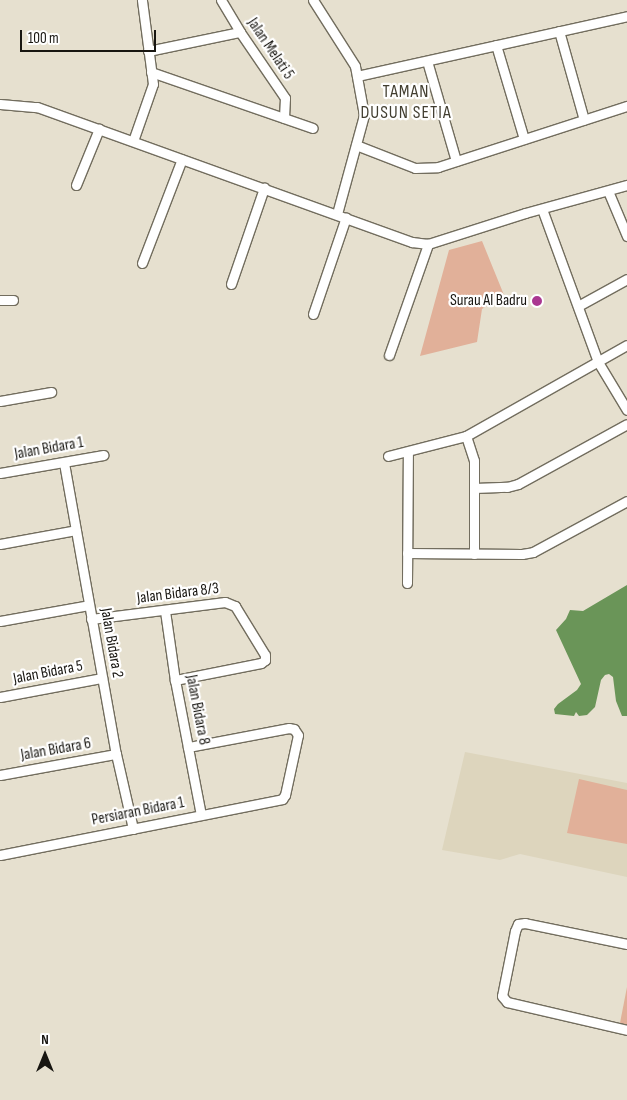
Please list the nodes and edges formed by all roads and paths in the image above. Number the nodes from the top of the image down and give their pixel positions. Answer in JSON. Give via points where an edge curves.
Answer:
{"nodes":[{"id":1,"x":142,"y":0,"type":"edge"},
{"id":2,"x":221,"y":0,"type":"edge"},
{"id":3,"x":313,"y":0,"type":"edge"},
{"id":4,"x":626,"y":19,"type":"edge"},
{"id":5,"x":559,"y":31,"type":"junction"},
{"id":6,"x":240,"y":32,"type":"junction"},
{"id":7,"x":496,"y":46,"type":"junction"},
{"id":8,"x":148,"y":52,"type":"junction"},
{"id":9,"x":427,"y":60,"type":"junction"},
{"id":10,"x":151,"y":72,"type":"junction"},
{"id":11,"x":357,"y":76,"type":"junction"},
{"id":12,"x":0,"y":104,"type":"edge"},
{"id":13,"x":627,"y":106,"type":"edge"},
{"id":14,"x":284,"y":118,"type":"junction"},
{"id":15,"x":584,"y":120,"type":"junction"},
{"id":16,"x":313,"y":128,"type":"dead end"},
{"id":17,"x":99,"y":129,"type":"junction"},
{"id":18,"x":524,"y":139,"type":"junction"},
{"id":19,"x":133,"y":141,"type":"junction"},
{"id":20,"x":356,"y":145,"type":"junction"},
{"id":21,"x":182,"y":159,"type":"junction"},
{"id":22,"x":456,"y":161,"type":"junction"},
{"id":23,"x":627,"y":184,"type":"edge"},
{"id":24,"x":76,"y":185,"type":"dead end"},
{"id":25,"x":264,"y":188,"type":"junction"},
{"id":26,"x":608,"y":191,"type":"junction"},
{"id":27,"x":542,"y":209,"type":"junction"},
{"id":28,"x":337,"y":214,"type":"junction"},
{"id":29,"x":346,"y":217,"type":"junction"},
{"id":30,"x":627,"y":236,"type":"edge"},
{"id":31,"x":428,"y":244,"type":"junction"},
{"id":32,"x":142,"y":263,"type":"dead end"},
{"id":33,"x":627,"y":279,"type":"edge"},
{"id":34,"x":231,"y":284,"type":"dead end"},
{"id":35,"x":0,"y":300,"type":"edge"},
{"id":36,"x":13,"y":300,"type":"dead end"},
{"id":37,"x":578,"y":306,"type":"junction"},
{"id":38,"x":313,"y":314,"type":"dead end"},
{"id":39,"x":627,"y":345,"type":"edge"},
{"id":40,"x":389,"y":354,"type":"dead end"},
{"id":41,"x":598,"y":362,"type":"junction"},
{"id":42,"x":51,"y":392,"type":"dead end"},
{"id":43,"x":0,"y":401,"type":"edge"},
{"id":44,"x":627,"y":410,"type":"edge"},
{"id":45,"x":627,"y":424,"type":"edge"},
{"id":46,"x":466,"y":436,"type":"junction"},
{"id":47,"x":408,"y":452,"type":"junction"},
{"id":48,"x":103,"y":455,"type":"dead end"},
{"id":49,"x":388,"y":456,"type":"dead end"},
{"id":50,"x":64,"y":463,"type":"junction"},
{"id":51,"x":0,"y":473,"type":"edge"},
{"id":52,"x":474,"y":488,"type":"junction"},
{"id":53,"x":627,"y":501,"type":"edge"},
{"id":54,"x":76,"y":530,"type":"junction"},
{"id":55,"x":0,"y":544,"type":"edge"},
{"id":56,"x":407,"y":553,"type":"junction"},
{"id":57,"x":474,"y":554,"type":"junction"},
{"id":58,"x":407,"y":582,"type":"dead end"},
{"id":59,"x":89,"y":605,"type":"junction"},
{"id":60,"x":165,"y":610,"type":"junction"},
{"id":61,"x":91,"y":619,"type":"junction"},
{"id":62,"x":0,"y":621,"type":"edge"},
{"id":63,"x":102,"y":678,"type":"junction"},
{"id":64,"x":175,"y":680,"type":"junction"},
{"id":65,"x":0,"y":697,"type":"edge"},
{"id":66,"x":188,"y":747,"type":"junction"},
{"id":67,"x":116,"y":754,"type":"junction"},
{"id":68,"x":0,"y":775,"type":"edge"},
{"id":69,"x":201,"y":815,"type":"junction"},
{"id":70,"x":133,"y":829,"type":"junction"},
{"id":71,"x":0,"y":855,"type":"edge"},
{"id":72,"x":627,"y":944,"type":"edge"},
{"id":73,"x":627,"y":1030,"type":"edge"}],
"edges":[{"from":1,"to":8,"type":"street"},
{"from":2,"to":6,"type":"street","name":"Jalan Melati 5"},
{"from":3,"to":11,"type":"street","via":[[355,66]]},
{"from":4,"to":5,"type":"street"},
{"from":5,"to":7,"type":"street"},
{"from":5,"to":15,"type":"street"},
{"from":6,"to":8,"type":"street"},
{"from":6,"to":14,"type":"street","name":"Jalan Melati 5","via":[[285,98]]},
{"from":7,"to":9,"type":"street"},
{"from":7,"to":18,"type":"street"},
{"from":8,"to":10,"type":"street"},
{"from":9,"to":11,"type":"street"},
{"from":9,"to":22,"type":"street"},
{"from":10,"to":14,"type":"street"},
{"from":10,"to":19,"type":"street","via":[[153,84]]},
{"from":11,"to":20,"type":"street","via":[[364,115]]},
{"from":12,"to":17,"type":"street","via":[[37,106]]},
{"from":13,"to":15,"type":"street"},
{"from":14,"to":16,"type":"street"},
{"from":15,"to":18,"type":"street"},
{"from":17,"to":19,"type":"street"},
{"from":17,"to":24,"type":"street"},
{"from":18,"to":22,"type":"street"},
{"from":19,"to":21,"type":"street"},
{"from":20,"to":22,"type":"street","via":[[415,168],[438,167]]},
{"from":20,"to":28,"type":"street"},
{"from":21,"to":25,"type":"street"},
{"from":21,"to":32,"type":"street"},
{"from":23,"to":26,"type":"street"},
{"from":25,"to":28,"type":"street"},
{"from":25,"to":34,"type":"street"},
{"from":26,"to":27,"type":"street"},
{"from":26,"to":30,"type":"street"},
{"from":27,"to":31,"type":"street"},
{"from":27,"to":37,"type":"street"},
{"from":28,"to":29,"type":"street"},
{"from":29,"to":31,"type":"street","via":[[412,242]]},
{"from":29,"to":38,"type":"street"},
{"from":31,"to":40,"type":"street"},
{"from":33,"to":37,"type":"street"},
{"from":35,"to":36,"type":"street"},
{"from":37,"to":41,"type":"street"},
{"from":39,"to":41,"type":"street"},
{"from":41,"to":44,"type":"street"},
{"from":41,"to":46,"type":"street"},
{"from":42,"to":43,"type":"street"},
{"from":45,"to":52,"type":"street","via":[[518,484]]},
{"from":46,"to":47,"type":"street"},
{"from":46,"to":52,"type":"street","via":[[474,461]]},
{"from":47,"to":49,"type":"street"},
{"from":47,"to":56,"type":"street"},
{"from":48,"to":50,"type":"street","name":"Jalan Bidara 1"},
{"from":50,"to":51,"type":"street","name":"Jalan Bidara 1"},
{"from":50,"to":54,"type":"street","name":"Jalan Bidara 2"},
{"from":52,"to":57,"type":"street"},
{"from":53,"to":57,"type":"street","via":[[533,552]]},
{"from":54,"to":55,"type":"street"},
{"from":54,"to":59,"type":"street","name":"Jalan Bidara 2"},
{"from":56,"to":57,"type":"street"},
{"from":56,"to":58,"type":"street"},
{"from":59,"to":61,"type":"street","name":"Jalan Bidara 2"},
{"from":59,"to":62,"type":"street"},
{"from":60,"to":61,"type":"street","name":"Jalan Bidara 8/3"},
{"from":60,"to":64,"type":"street","name":"Jalan Bidara 8"},
{"from":60,"to":64,"type":"street","name":"Jalan Bidara 8/3","via":[[231,603],[265,655],[262,663]]},
{"from":61,"to":63,"type":"street","name":"Jalan Bidara 2"},
{"from":63,"to":65,"type":"street","name":"Jalan Bidara 5"},
{"from":63,"to":67,"type":"street","name":"Jalan Bidara 2"},
{"from":64,"to":66,"type":"street","name":"Jalan Bidara 8"},
{"from":66,"to":69,"type":"street","name":"Jalan Bidara 8"},
{"from":66,"to":69,"type":"street","name":"Persiaran Bidara 1","via":[[288,728],[298,734],[282,799]]},
{"from":67,"to":68,"type":"street","name":"Jalan Bidara 6"},
{"from":67,"to":70,"type":"street","name":"Jalan Bidara 2"},
{"from":69,"to":70,"type":"street","name":"Persiaran Bidara 1"},
{"from":70,"to":71,"type":"street","name":"Persiaran Bidara 1"},
{"from":72,"to":73,"type":"street","via":[[518,924],[502,998],[507,1002]]}]}
